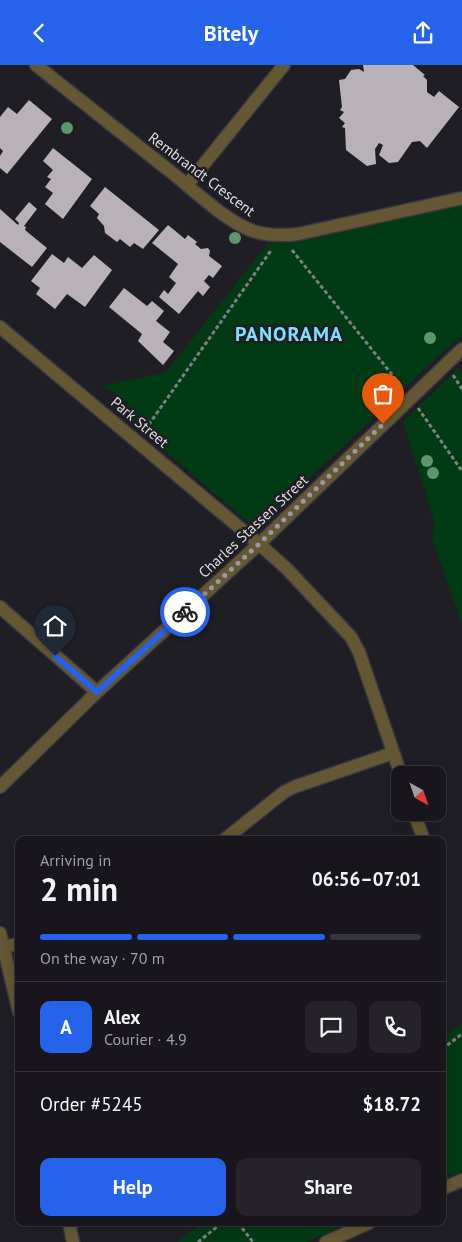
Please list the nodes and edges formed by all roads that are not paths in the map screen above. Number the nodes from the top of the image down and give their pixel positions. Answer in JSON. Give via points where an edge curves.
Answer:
{"nodes":[{"id":1,"x":36,"y":65,"type":"edge"},
{"id":2,"x":284,"y":65,"type":"edge"},
{"id":3,"x":186,"y":185,"type":"junction"},
{"id":4,"x":462,"y":198,"type":"edge"},
{"id":5,"x":0,"y":327,"type":"edge"},
{"id":6,"x":462,"y":349,"type":"edge"},
{"id":7,"x":259,"y":544,"type":"junction"},
{"id":8,"x":0,"y":607,"type":"edge"},
{"id":9,"x":97,"y":692,"type":"junction"},
{"id":10,"x":393,"y":753,"type":"junction"},
{"id":11,"x":398,"y":766,"type":"edge"},
{"id":12,"x":0,"y":787,"type":"edge"},
{"id":13,"x":417,"y":821,"type":"edge"},
{"id":14,"x":229,"y":836,"type":"edge"},
{"id":15,"x":423,"y":836,"type":"edge"},
{"id":16,"x":0,"y":933,"type":"edge"},
{"id":17,"x":15,"y":945,"type":"edge"},
{"id":18,"x":3,"y":947,"type":"junction"},
{"id":19,"x":15,"y":996,"type":"edge"},
{"id":20,"x":462,"y":1180,"type":"edge"},
{"id":21,"x":446,"y":1187,"type":"edge"},
{"id":22,"x":70,"y":1226,"type":"edge"},
{"id":23,"x":362,"y":1226,"type":"edge"},
{"id":24,"x":73,"y":1242,"type":"edge"},
{"id":25,"x":326,"y":1242,"type":"edge"}],
"edges":[{"from":1,"to":3,"type":"street","name":"Rembrandt Crescent"},
{"from":2,"to":3,"type":"street"},
{"from":3,"to":4,"type":"street","name":"Rembrandt Crescent","via":[[236,223],[258,233],[281,236]]},
{"from":5,"to":7,"type":"street","name":"Park Street"},
{"from":6,"to":7,"type":"street","name":"Charles Stassen Street"},
{"from":7,"to":9,"type":"street","name":"Charles Stassen Street"},
{"from":7,"to":10,"type":"street","name":"Park Street","via":[[351,637]]},
{"from":8,"to":9,"type":"street"},
{"from":9,"to":12,"type":"street","name":"Charles Stassen Street"},
{"from":10,"to":11,"type":"street","name":"Park Street"},
{"from":10,"to":14,"type":"street","via":[[284,792]]},
{"from":13,"to":15,"type":"street"},
{"from":16,"to":18,"type":"street"},
{"from":17,"to":18,"type":"street"},
{"from":18,"to":19,"type":"street"},
{"from":20,"to":21,"type":"street"},
{"from":22,"to":24,"type":"street"},
{"from":23,"to":25,"type":"street"}]}
